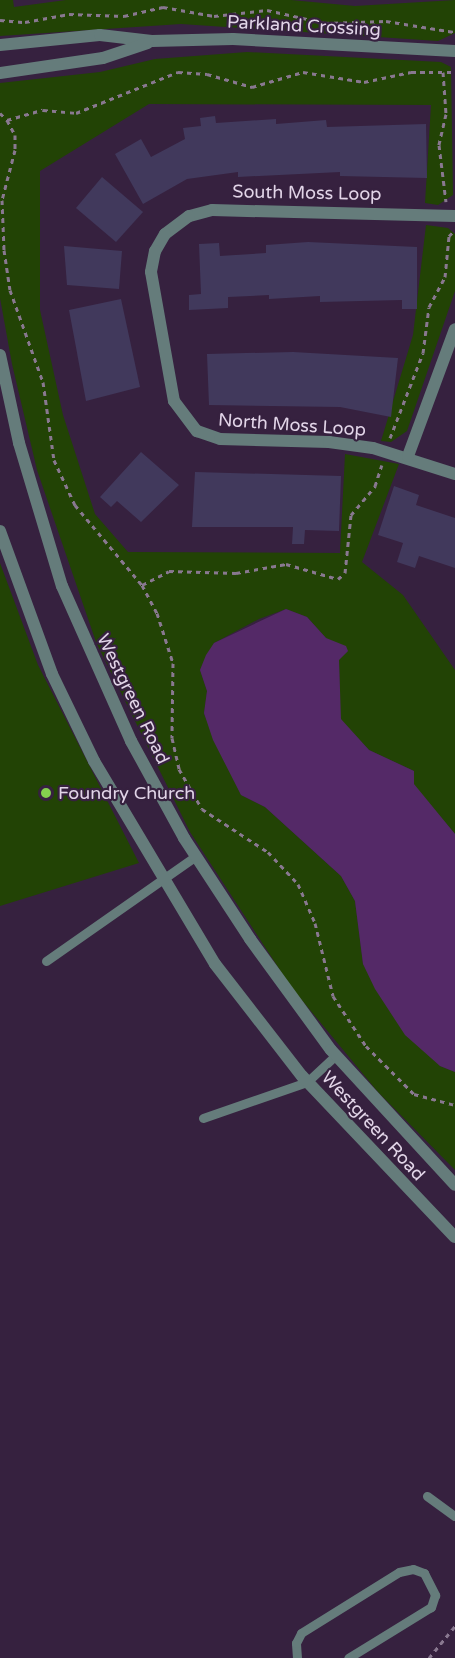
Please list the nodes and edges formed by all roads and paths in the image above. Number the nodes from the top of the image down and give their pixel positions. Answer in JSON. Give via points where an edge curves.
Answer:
{"nodes":[{"id":1,"x":0,"y":20,"type":"edge"},
{"id":2,"x":454,"y":32,"type":"edge"},
{"id":3,"x":152,"y":41,"type":"junction"},
{"id":4,"x":0,"y":45,"type":"edge"},
{"id":5,"x":455,"y":51,"type":"edge"},
{"id":6,"x":443,"y":72,"type":"junction"},
{"id":7,"x":451,"y":72,"type":"dead end"},
{"id":8,"x":0,"y":73,"type":"edge"},
{"id":9,"x":0,"y":113,"type":"edge"},
{"id":10,"x":7,"y":120,"type":"junction"},
{"id":11,"x":452,"y":216,"type":"edge"},
{"id":12,"x":455,"y":329,"type":"edge"},
{"id":13,"x":0,"y":355,"type":"edge"},
{"id":14,"x":197,"y":431,"type":"joint"},
{"id":15,"x":386,"y":451,"type":"junction"},
{"id":16,"x":408,"y":456,"type":"junction"},
{"id":17,"x":455,"y":474,"type":"edge"},
{"id":18,"x":0,"y":531,"type":"edge"},
{"id":19,"x":142,"y":585,"type":"junction"},
{"id":20,"x":196,"y":856,"type":"junction"},
{"id":21,"x":162,"y":879,"type":"junction"},
{"id":22,"x":46,"y":961,"type":"dead end"},
{"id":23,"x":336,"y":1055,"type":"junction"},
{"id":24,"x":307,"y":1082,"type":"junction"},
{"id":25,"x":455,"y":1105,"type":"edge"},
{"id":26,"x":202,"y":1118,"type":"dead end"},
{"id":27,"x":455,"y":1185,"type":"edge"},
{"id":28,"x":455,"y":1237,"type":"edge"},
{"id":29,"x":427,"y":1496,"type":"dead end"},
{"id":30,"x":455,"y":1516,"type":"edge"},
{"id":31,"x":455,"y":1626,"type":"edge"},
{"id":32,"x":297,"y":1658,"type":"edge"},
{"id":33,"x":348,"y":1658,"type":"edge"},
{"id":34,"x":429,"y":1658,"type":"edge"}],
"edges":[{"from":1,"to":2,"type":"path","via":[[25,22],[69,14],[124,16],[163,7],[214,16],[267,9],[325,23],[386,21]]},
{"from":3,"to":4,"type":"street","name":"Parkland Crossing","via":[[100,35]]},
{"from":3,"to":5,"type":"street","name":"Parkland Crossing","via":[[233,39]]},
{"from":3,"to":8,"type":"street","name":"Parkland Crossing","via":[[103,58]]},
{"from":6,"to":7,"type":"path"},
{"from":6,"to":10,"type":"path","via":[[411,72],[364,82],[303,72],[252,87],[207,74],[178,72],[101,106],[76,113],[43,110]]},
{"from":6,"to":11,"type":"path","via":[[446,114],[439,146]]},
{"from":9,"to":10,"type":"path"},
{"from":10,"to":19,"type":"path","via":[[15,135],[15,150],[2,200],[4,250],[10,290],[43,382],[54,460],[75,505]]},
{"from":11,"to":14,"type":"street","name":"South Moss Loop","via":[[212,210],[189,216],[165,234],[155,251],[151,272],[158,329],[174,401]]},
{"from":11,"to":15,"type":"path","via":[[455,230],[449,236],[450,260],[429,307],[423,353]]},
{"from":12,"to":16,"type":"street"},
{"from":13,"to":20,"type":"street","name":"Westgreen Road","via":[[19,443],[62,586],[132,741]]},
{"from":14,"to":15,"type":"street","name":"North Moss Loop","via":[[220,439],[329,441]]},
{"from":15,"to":16,"type":"street","name":"North Moss Loop"},
{"from":15,"to":19,"type":"path","via":[[375,486],[351,515],[345,573],[338,579],[286,564],[236,573],[169,571]]},
{"from":16,"to":17,"type":"street","name":"North Moss Loop"},
{"from":18,"to":21,"type":"street","name":"Westgreen Road","via":[[52,674],[94,761]]},
{"from":19,"to":25,"type":"path","via":[[157,613],[173,663],[173,749],[189,791],[219,824],[268,852],[298,884],[315,923],[333,996],[366,1046],[414,1094]]},
{"from":20,"to":21,"type":"lane"},
{"from":20,"to":23,"type":"street","name":"Westgreen Road","via":[[250,939]]},
{"from":21,"to":22,"type":"lane"},
{"from":21,"to":24,"type":"street","name":"Westgreen Road","via":[[215,964]]},
{"from":23,"to":24,"type":"lane"},
{"from":23,"to":27,"type":"street","name":"Westgreen Road"},
{"from":24,"to":26,"type":"lane"},
{"from":24,"to":28,"type":"street","name":"Westgreen Road"},
{"from":29,"to":30,"type":"lane"},
{"from":31,"to":34,"type":"path"},
{"from":32,"to":33,"type":"lane","via":[[296,1643],[301,1633],[399,1572],[413,1569],[424,1573],[435,1595],[431,1607]]}]}
